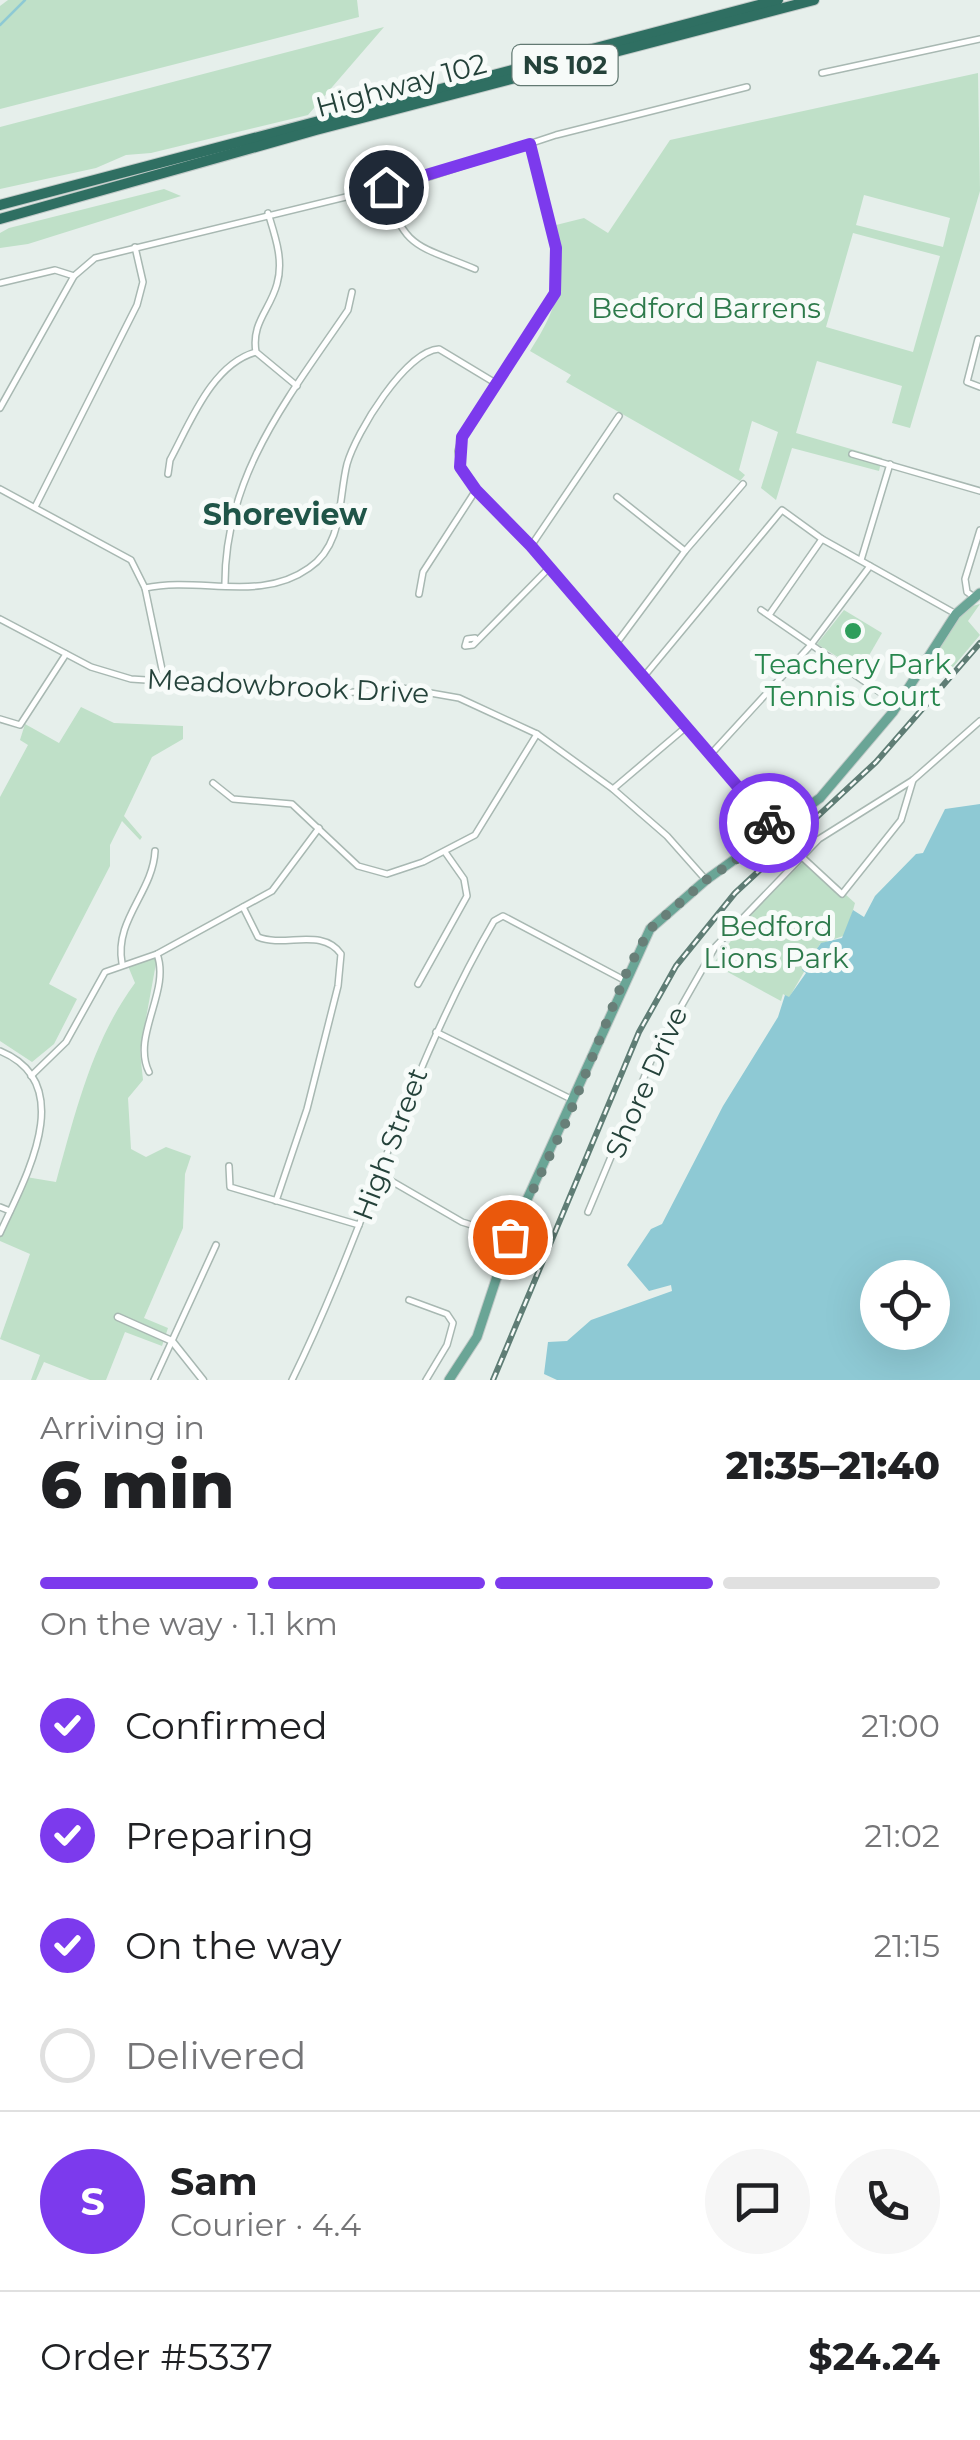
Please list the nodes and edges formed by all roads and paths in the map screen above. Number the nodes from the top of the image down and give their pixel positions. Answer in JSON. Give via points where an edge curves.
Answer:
{"nodes":[{"id":1,"x":778,"y":0,"type":"edge"},
{"id":2,"x":814,"y":0,"type":"edge"},
{"id":3,"x":980,"y":39,"type":"edge"},
{"id":4,"x":822,"y":73,"type":"dead end"},
{"id":5,"x":747,"y":88,"type":"dead end"},
{"id":6,"x":530,"y":144,"type":"junction"},
{"id":7,"x":386,"y":187,"type":"junction"},
{"id":8,"x":0,"y":205,"type":"edge"},
{"id":9,"x":268,"y":213,"type":"junction"},
{"id":10,"x":0,"y":220,"type":"edge"},
{"id":11,"x":135,"y":247,"type":"junction"},
{"id":12,"x":474,"y":269,"type":"dead end"},
{"id":13,"x":74,"y":276,"type":"junction"},
{"id":14,"x":0,"y":283,"type":"edge"},
{"id":15,"x":352,"y":292,"type":"dead end"},
{"id":16,"x":978,"y":339,"type":"edge"},
{"id":17,"x":256,"y":352,"type":"junction"},
{"id":18,"x":497,"y":384,"type":"junction"},
{"id":19,"x":297,"y":386,"type":"junction"},
{"id":20,"x":980,"y":387,"type":"edge"},
{"id":21,"x":0,"y":408,"type":"edge"},
{"id":22,"x":620,"y":416,"type":"dead end"},
{"id":23,"x":852,"y":454,"type":"dead end"},
{"id":24,"x":890,"y":464,"type":"junction"},
{"id":25,"x":168,"y":474,"type":"dead end"},
{"id":26,"x":743,"y":484,"type":"dead end"},
{"id":27,"x":0,"y":489,"type":"edge"},
{"id":28,"x":476,"y":490,"type":"junction"},
{"id":29,"x":980,"y":491,"type":"edge"},
{"id":30,"x":617,"y":497,"type":"dead end"},
{"id":31,"x":35,"y":506,"type":"junction"},
{"id":32,"x":980,"y":530,"type":"edge"},
{"id":33,"x":822,"y":540,"type":"junction"},
{"id":34,"x":531,"y":546,"type":"junction"},
{"id":35,"x":685,"y":551,"type":"junction"},
{"id":36,"x":861,"y":560,"type":"junction"},
{"id":37,"x":870,"y":566,"type":"junction"},
{"id":38,"x":549,"y":568,"type":"junction"},
{"id":39,"x":225,"y":586,"type":"junction"},
{"id":40,"x":145,"y":588,"type":"junction"},
{"id":41,"x":419,"y":594,"type":"dead end"},
{"id":42,"x":977,"y":595,"type":"edge"},
{"id":43,"x":760,"y":610,"type":"dead end"},
{"id":44,"x":956,"y":614,"type":"junction"},
{"id":45,"x":768,"y":616,"type":"junction"},
{"id":46,"x":0,"y":619,"type":"edge"},
{"id":47,"x":475,"y":638,"type":"dead end"},
{"id":48,"x":616,"y":644,"type":"junction"},
{"id":49,"x":810,"y":646,"type":"junction"},
{"id":50,"x":66,"y":654,"type":"junction"},
{"id":51,"x":645,"y":675,"type":"junction"},
{"id":52,"x":164,"y":679,"type":"junction"},
{"id":53,"x":898,"y":704,"type":"junction"},
{"id":54,"x":0,"y":719,"type":"edge"},
{"id":55,"x":980,"y":721,"type":"edge"},
{"id":56,"x":686,"y":727,"type":"junction"},
{"id":57,"x":537,"y":734,"type":"junction"},
{"id":58,"x":710,"y":755,"type":"junction"},
{"id":59,"x":914,"y":780,"type":"junction"},
{"id":60,"x":213,"y":783,"type":"dead end"},
{"id":61,"x":612,"y":789,"type":"junction"},
{"id":62,"x":319,"y":828,"type":"junction"},
{"id":63,"x":777,"y":832,"type":"junction"},
{"id":64,"x":155,"y":851,"type":"dead end"},
{"id":65,"x":445,"y":852,"type":"junction"},
{"id":66,"x":801,"y":856,"type":"junction"},
{"id":67,"x":706,"y":880,"type":"junction"},
{"id":68,"x":243,"y":907,"type":"junction"},
{"id":69,"x":157,"y":954,"type":"junction"},
{"id":70,"x":122,"y":963,"type":"junction"},
{"id":71,"x":624,"y":980,"type":"junction"},
{"id":72,"x":418,"y":984,"type":"dead end"},
{"id":73,"x":436,"y":1032,"type":"junction"},
{"id":74,"x":0,"y":1051,"type":"edge"},
{"id":75,"x":149,"y":1072,"type":"dead end"},
{"id":76,"x":31,"y":1076,"type":"junction"},
{"id":77,"x":576,"y":1101,"type":"junction"},
{"id":78,"x":229,"y":1166,"type":"dead end"},
{"id":79,"x":381,"y":1175,"type":"junction"},
{"id":80,"x":276,"y":1201,"type":"junction"},
{"id":81,"x":0,"y":1207,"type":"edge"},
{"id":82,"x":10,"y":1211,"type":"junction"},
{"id":83,"x":588,"y":1212,"type":"dead end"},
{"id":84,"x":358,"y":1225,"type":"junction"},
{"id":85,"x":0,"y":1233,"type":"edge"},
{"id":86,"x":510,"y":1237,"type":"junction"},
{"id":87,"x":216,"y":1244,"type":"dead end"},
{"id":88,"x":409,"y":1300,"type":"dead end"},
{"id":89,"x":118,"y":1317,"type":"dead end"},
{"id":90,"x":172,"y":1341,"type":"junction"},
{"id":91,"x":154,"y":1380,"type":"edge"},
{"id":92,"x":203,"y":1380,"type":"edge"},
{"id":93,"x":292,"y":1380,"type":"edge"},
{"id":94,"x":426,"y":1380,"type":"edge"},
{"id":95,"x":449,"y":1380,"type":"edge"}],
"edges":[{"from":1,"to":8,"type":"highway","name":"Highway 102","number":"NS 102"},
{"from":2,"to":10,"type":"highway","name":"Highway 102","number":"NS 102"},
{"from":3,"to":4,"type":"street"},
{"from":5,"to":6,"type":"street"},
{"from":6,"to":7,"type":"street"},
{"from":6,"to":18,"type":"street","via":[[557,278],[548,310]]},
{"from":7,"to":9,"type":"street"},
{"from":7,"to":12,"type":"street","via":[[396,224],[408,239]]},
{"from":9,"to":11,"type":"street"},
{"from":9,"to":17,"type":"street","via":[[280,272],[254,330]]},
{"from":11,"to":13,"type":"street","via":[[95,258]]},
{"from":11,"to":31,"type":"street","via":[[143,282],[137,305]]},
{"from":13,"to":14,"type":"street","via":[[46,271]]},
{"from":13,"to":21,"type":"street"},
{"from":15,"to":19,"type":"street","via":[[348,310]]},
{"from":16,"to":20,"type":"street","via":[[966,376]]},
{"from":17,"to":19,"type":"street"},
{"from":17,"to":25,"type":"street","via":[[236,360],[212,386]]},
{"from":18,"to":28,"type":"street","via":[[458,451]]},
{"from":18,"to":39,"type":"street","via":[[439,348],[420,353],[350,454],[336,528],[318,562],[270,585]]},
{"from":19,"to":39,"type":"street","via":[[254,450],[228,532]]},
{"from":22,"to":34,"type":"street"},
{"from":23,"to":24,"type":"street"},
{"from":24,"to":29,"type":"street"},
{"from":24,"to":36,"type":"street"},
{"from":26,"to":35,"type":"street"},
{"from":27,"to":31,"type":"street"},
{"from":28,"to":34,"type":"street"},
{"from":28,"to":41,"type":"street","via":[[424,572]]},
{"from":30,"to":35,"type":"street"},
{"from":31,"to":40,"type":"street","via":[[131,560]]},
{"from":32,"to":42,"type":"street","via":[[965,579],[967,592]]},
{"from":33,"to":36,"type":"street"},
{"from":33,"to":45,"type":"street"},
{"from":33,"to":51,"type":"street","via":[[782,510]]},
{"from":34,"to":38,"type":"street"},
{"from":35,"to":48,"type":"street"},
{"from":36,"to":37,"type":"street"},
{"from":37,"to":44,"type":"street"},
{"from":37,"to":49,"type":"street"},
{"from":38,"to":47,"type":"street"},
{"from":38,"to":48,"type":"street"},
{"from":39,"to":40,"type":"street"},
{"from":40,"to":52,"type":"street"},
{"from":42,"to":44,"type":"main road"},
{"from":43,"to":45,"type":"street"},
{"from":44,"to":53,"type":"main road"},
{"from":45,"to":49,"type":"street"},
{"from":46,"to":50,"type":"street","name":"Meadowbrook Drive"},
{"from":48,"to":51,"type":"street"},
{"from":49,"to":53,"type":"street"},
{"from":49,"to":58,"type":"street"},
{"from":50,"to":52,"type":"street","name":"Meadowbrook Drive","via":[[115,675]]},
{"from":50,"to":54,"type":"street","via":[[20,724]]},
{"from":51,"to":56,"type":"street"},
{"from":52,"to":57,"type":"street","name":"Meadowbrook Drive","via":[[317,692],[435,692]]},
{"from":53,"to":63,"type":"main road","via":[[820,798]]},
{"from":55,"to":59,"type":"street","name":"Shore Drive"},
{"from":56,"to":58,"type":"street"},
{"from":56,"to":61,"type":"street"},
{"from":57,"to":61,"type":"street","name":"Meadowbrook Drive"},
{"from":57,"to":65,"type":"street","via":[[485,824]]},
{"from":58,"to":63,"type":"street"},
{"from":59,"to":66,"type":"street","name":"Shore Drive"},
{"from":59,"to":66,"type":"street","via":[[901,820],[842,894]]},
{"from":60,"to":62,"type":"street","via":[[234,799],[292,804]]},
{"from":61,"to":67,"type":"street","name":"Meadowbrook Drive"},
{"from":62,"to":65,"type":"street","via":[[358,866],[377,874],[400,872]]},
{"from":62,"to":68,"type":"street","via":[[282,882]]},
{"from":63,"to":67,"type":"main road"},
{"from":64,"to":70,"type":"street","via":[[120,933]]},
{"from":65,"to":72,"type":"street","via":[[467,896]]},
{"from":66,"to":83,"type":"street","name":"Shore Drive","via":[[738,920],[682,1000]]},
{"from":67,"to":71,"type":"main road","via":[[650,929]]},
{"from":68,"to":69,"type":"street"},
{"from":68,"to":80,"type":"street","via":[[258,936],[322,940],[341,954],[307,1109]]},
{"from":69,"to":70,"type":"street"},
{"from":69,"to":75,"type":"street","via":[[159,978],[144,1052]]},
{"from":70,"to":76,"type":"street","via":[[97,980],[66,1042]]},
{"from":71,"to":73,"type":"street","name":"High Street","via":[[503,916],[468,965]]},
{"from":71,"to":77,"type":"main road"},
{"from":73,"to":77,"type":"street"},
{"from":73,"to":79,"type":"street","name":"High Street","via":[[409,1088]]},
{"from":74,"to":76,"type":"street"},
{"from":76,"to":82,"type":"street","via":[[43,1104],[42,1125]]},
{"from":77,"to":86,"type":"main road"},
{"from":78,"to":80,"type":"street","via":[[230,1187]]},
{"from":79,"to":84,"type":"street","name":"High Street"},
{"from":79,"to":86,"type":"street","via":[[462,1222]]},
{"from":80,"to":84,"type":"street"},
{"from":81,"to":82,"type":"street"},
{"from":82,"to":85,"type":"street"},
{"from":84,"to":93,"type":"street","name":"High Street"},
{"from":86,"to":95,"type":"main road","via":[[477,1338]]},
{"from":87,"to":90,"type":"street"},
{"from":88,"to":94,"type":"street","via":[[448,1314],[453,1323]]},
{"from":89,"to":90,"type":"street"},
{"from":90,"to":91,"type":"street"},
{"from":90,"to":92,"type":"street"}]}
